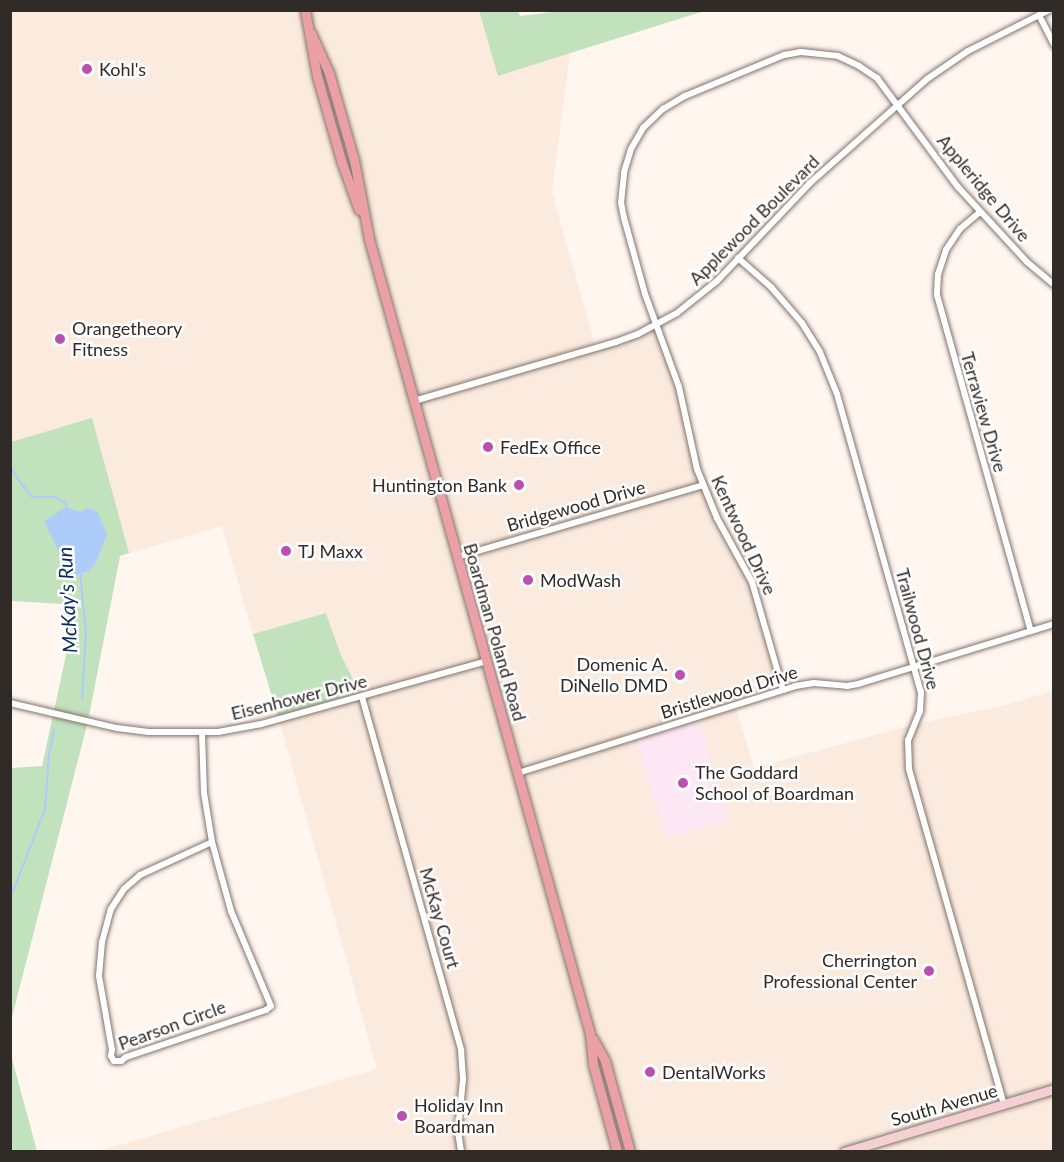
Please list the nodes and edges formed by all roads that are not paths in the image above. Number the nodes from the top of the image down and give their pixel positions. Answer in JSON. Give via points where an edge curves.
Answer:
{"nodes":[{"id":1,"x":305,"y":10,"type":"edge"},
{"id":2,"x":1049,"y":10,"type":"edge"},
{"id":3,"x":1039,"y":15,"type":"junction"},
{"id":4,"x":1053,"y":45,"type":"edge"},
{"id":5,"x":898,"y":105,"type":"junction"},
{"id":6,"x":980,"y":212,"type":"junction"},
{"id":7,"x":738,"y":258,"type":"junction"},
{"id":8,"x":1053,"y":285,"type":"edge"},
{"id":9,"x":657,"y":324,"type":"junction"},
{"id":10,"x":414,"y":401,"type":"junction"},
{"id":11,"x":703,"y":485,"type":"junction"},
{"id":12,"x":457,"y":556,"type":"junction"},
{"id":13,"x":1053,"y":624,"type":"edge"},
{"id":14,"x":1030,"y":631,"type":"junction"},
{"id":15,"x":486,"y":661,"type":"junction"},
{"id":16,"x":914,"y":666,"type":"junction"},
{"id":17,"x":783,"y":690,"type":"junction"},
{"id":18,"x":362,"y":697,"type":"junction"},
{"id":19,"x":10,"y":703,"type":"edge"},
{"id":20,"x":202,"y":733,"type":"junction"},
{"id":21,"x":518,"y":773,"type":"junction"},
{"id":22,"x":212,"y":842,"type":"junction"},
{"id":23,"x":590,"y":1034,"type":"junction"},
{"id":24,"x":1053,"y":1089,"type":"edge"},
{"id":25,"x":1004,"y":1105,"type":"junction"},
{"id":26,"x":461,"y":1152,"type":"edge"},
{"id":27,"x":617,"y":1152,"type":"edge"},
{"id":28,"x":630,"y":1152,"type":"edge"},
{"id":29,"x":844,"y":1152,"type":"edge"}],
"edges":[{"from":1,"to":10,"type":"main road","name":"Boardman Poland Road","via":[[329,73],[354,160],[369,239]]},
{"from":2,"to":3,"type":"street","name":"Applewood Boulevard"},
{"from":3,"to":4,"type":"street"},
{"from":3,"to":5,"type":"street","name":"Applewood Boulevard","via":[[951,60]]},
{"from":5,"to":6,"type":"street","name":"Appleridge Drive"},
{"from":5,"to":7,"type":"street","name":"Applewood Boulevard","via":[[790,202]]},
{"from":5,"to":9,"type":"street","name":"Appleridge Drive","via":[[877,78],[859,66],[838,56],[801,52],[784,55],[685,96],[652,118],[637,137],[627,161],[621,203]]},
{"from":6,"to":8,"type":"street","name":"Appleridge Drive"},
{"from":6,"to":14,"type":"street","name":"Terraview Drive","via":[[960,229],[946,250],[938,274],[937,295]]},
{"from":7,"to":9,"type":"street","name":"Applewood Boulevard","via":[[699,297]]},
{"from":7,"to":16,"type":"street","name":"Trailwood Drive","via":[[792,310],[827,367]]},
{"from":9,"to":10,"type":"street","name":"Applewood Boulevard","via":[[616,342]]},
{"from":9,"to":11,"type":"street","name":"Kentwood Drive","via":[[680,391]]},
{"from":10,"to":12,"type":"main road","name":"Boardman Poland Road"},
{"from":11,"to":12,"type":"street","name":"Bridgewood Drive"},
{"from":11,"to":17,"type":"street","name":"Kentwood Drive","via":[[752,582]]},
{"from":12,"to":15,"type":"main road","name":"Boardman Poland Road"},
{"from":13,"to":14,"type":"street","name":"Bristlewood Drive"},
{"from":14,"to":16,"type":"street","name":"Bristlewood Drive"},
{"from":15,"to":18,"type":"street","name":"Eisenhower Drive"},
{"from":15,"to":21,"type":"main road","name":"Boardman Poland Road"},
{"from":16,"to":17,"type":"street","name":"Bristlewood Drive","via":[[853,685],[814,683]]},
{"from":16,"to":25,"type":"street","name":"Trailwood Drive","via":[[921,704],[909,740],[907,761]]},
{"from":17,"to":21,"type":"street","name":"Bristlewood Drive"},
{"from":18,"to":20,"type":"street","name":"Eisenhower Drive","via":[[261,724]]},
{"from":18,"to":26,"type":"street","name":"McKay Court","via":[[461,1050]]},
{"from":19,"to":20,"type":"street","name":"Eisenhower Drive","via":[[117,728]]},
{"from":20,"to":22,"type":"street","name":"Pearson Circle","via":[[204,793]]},
{"from":21,"to":23,"type":"main road","name":"Boardman Poland Road"},
{"from":22,"to":22,"type":"street","name":"Pearson Circle","via":[[231,911],[271,1006],[114,1061],[99,976],[102,942],[111,909],[124,889],[140,875]]},
{"from":23,"to":27,"type":"main road","name":"Boardman Poland Road","via":[[593,1064]]},
{"from":23,"to":28,"type":"main road","name":"Boardman Poland Road","via":[[605,1061]]},
{"from":24,"to":25,"type":"main road","name":"South Avenue"},
{"from":25,"to":29,"type":"main road","name":"South Avenue"}]}
